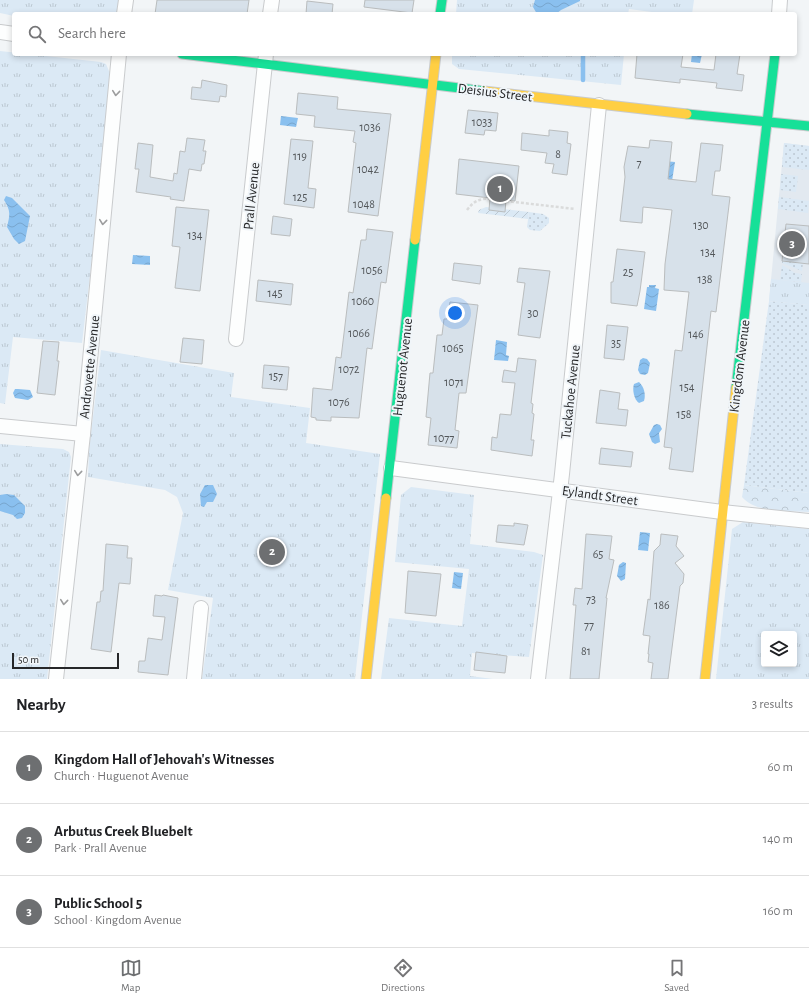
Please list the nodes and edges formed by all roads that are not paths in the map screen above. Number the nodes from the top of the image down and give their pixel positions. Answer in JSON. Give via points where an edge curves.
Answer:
{"nodes":[{"id":1,"x":126,"y":0,"type":"edge"},
{"id":2,"x":272,"y":0,"type":"edge"},
{"id":3,"x":442,"y":0,"type":"edge"},
{"id":4,"x":780,"y":0,"type":"edge"},
{"id":5,"x":124,"y":12,"type":"edge"},
{"id":6,"x":270,"y":12,"type":"edge"},
{"id":7,"x":440,"y":12,"type":"edge"},
{"id":8,"x":779,"y":12,"type":"edge"},
{"id":9,"x":0,"y":32,"type":"edge"},
{"id":10,"x":12,"y":34,"type":"edge"},
{"id":11,"x":119,"y":56,"type":"edge"},
{"id":12,"x":215,"y":56,"type":"edge"},
{"id":13,"x":436,"y":56,"type":"edge"},
{"id":14,"x":775,"y":56,"type":"edge"},
{"id":15,"x":265,"y":59,"type":"edge"},
{"id":16,"x":432,"y":84,"type":"junction"},
{"id":17,"x":599,"y":104,"type":"junction"},
{"id":18,"x":767,"y":121,"type":"junction"},
{"id":19,"x":809,"y":126,"type":"edge"},
{"id":20,"x":236,"y":339,"type":"dead end"},
{"id":21,"x":0,"y":426,"type":"edge"},
{"id":22,"x":83,"y":434,"type":"junction"},
{"id":23,"x":391,"y":468,"type":"junction"},
{"id":24,"x":560,"y":490,"type":"junction"},
{"id":25,"x":722,"y":512,"type":"junction"},
{"id":26,"x":809,"y":521,"type":"edge"},
{"id":27,"x":201,"y":608,"type":"dead end"},
{"id":28,"x":56,"y":679,"type":"edge"},
{"id":29,"x":194,"y":679,"type":"edge"},
{"id":30,"x":366,"y":679,"type":"edge"},
{"id":31,"x":538,"y":679,"type":"edge"},
{"id":32,"x":705,"y":679,"type":"edge"}],
"edges":[{"from":1,"to":5,"type":"street"},
{"from":2,"to":6,"type":"street"},
{"from":3,"to":7,"type":"street"},
{"from":4,"to":8,"type":"street"},
{"from":9,"to":10,"type":"street"},
{"from":11,"to":22,"type":"street","name":"Androvette Avenue","one_way":true},
{"from":12,"to":15,"type":"street","name":"Deisius Street"},
{"from":13,"to":16,"type":"street","name":"Huguenot Avenue"},
{"from":14,"to":18,"type":"street","name":"Kingdom Avenue"},
{"from":15,"to":16,"type":"street","name":"Deisius Street"},
{"from":15,"to":20,"type":"street","name":"Prall Avenue"},
{"from":16,"to":17,"type":"street","name":"Deisius Street"},
{"from":16,"to":23,"type":"street","name":"Huguenot Avenue"},
{"from":17,"to":18,"type":"street","name":"Deisius Street"},
{"from":17,"to":24,"type":"street","name":"Tuckahoe Avenue"},
{"from":18,"to":19,"type":"street","name":"Deisius Street"},
{"from":18,"to":25,"type":"street","name":"Kingdom Avenue"},
{"from":21,"to":22,"type":"street"},
{"from":22,"to":28,"type":"street","name":"Androvette Avenue","one_way":true},
{"from":23,"to":24,"type":"street","name":"Eylandt Street"},
{"from":23,"to":30,"type":"street","name":"Huguenot Avenue"},
{"from":24,"to":25,"type":"street","name":"Eylandt Street"},
{"from":24,"to":31,"type":"street","name":"Tuckahoe Avenue"},
{"from":25,"to":26,"type":"street","name":"Eylandt Street"},
{"from":25,"to":32,"type":"street","name":"Kingdom Avenue"},
{"from":27,"to":29,"type":"street"}]}
